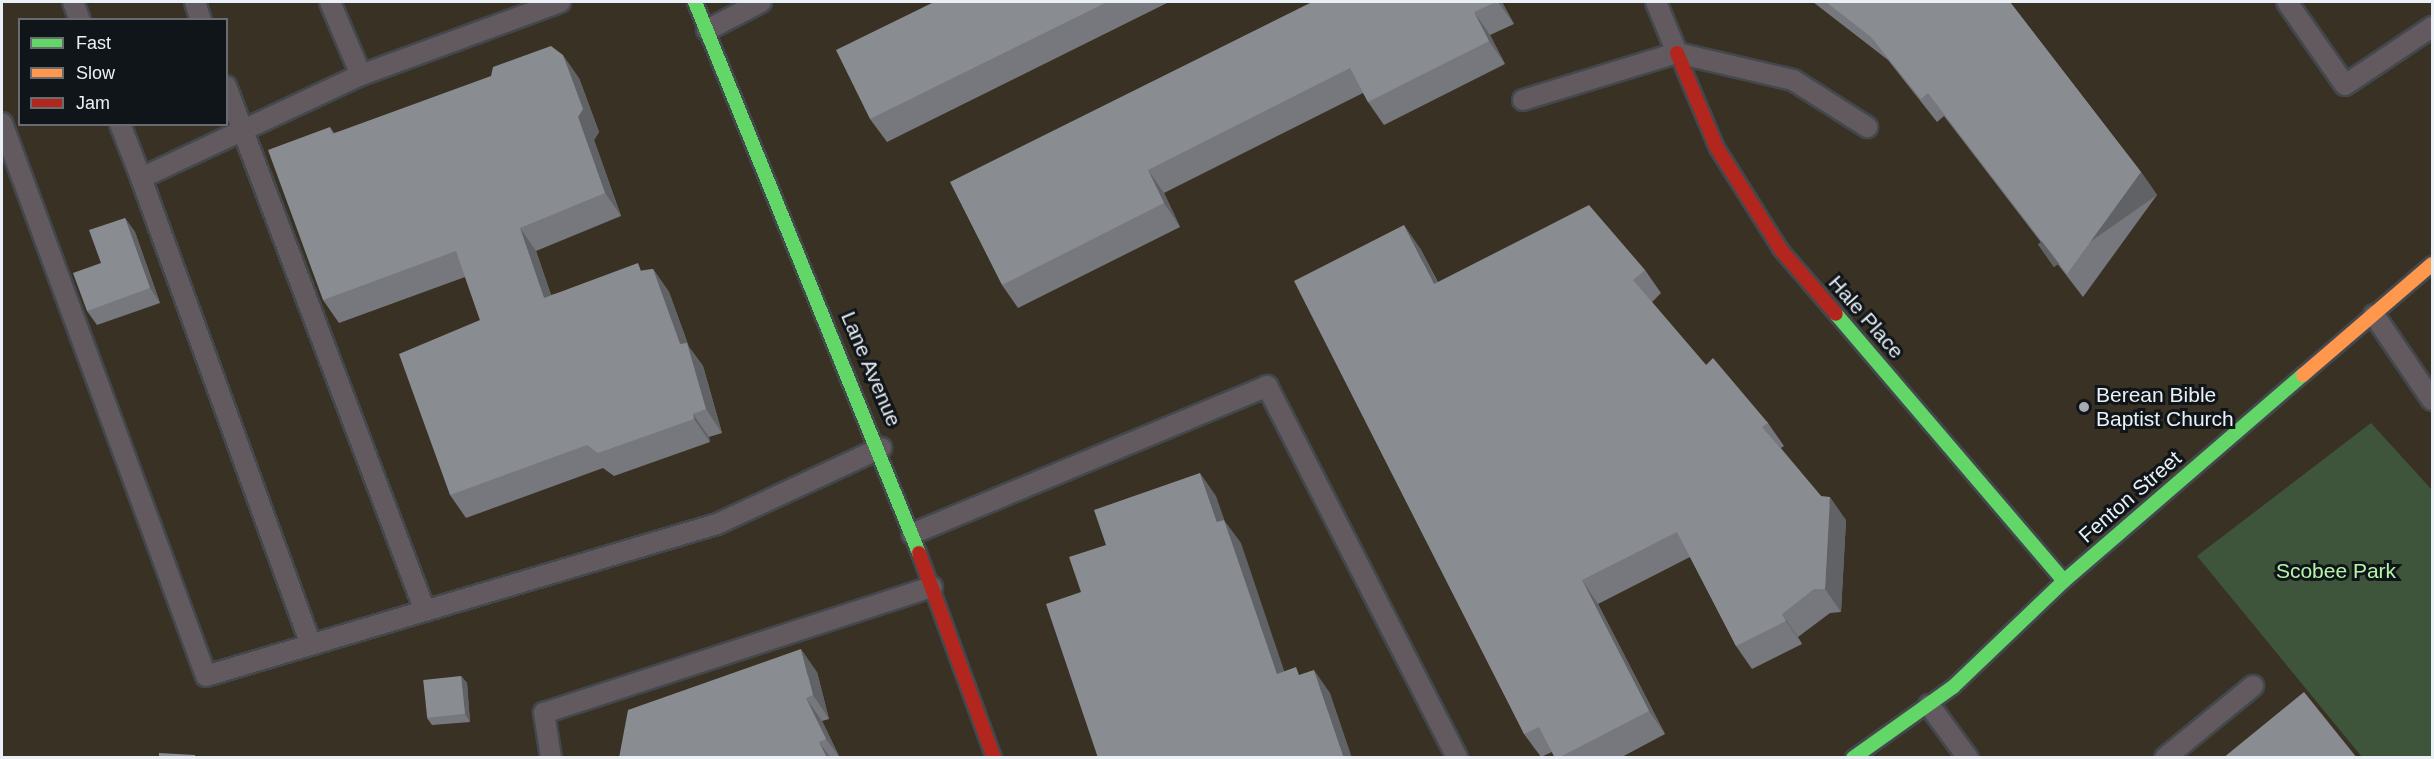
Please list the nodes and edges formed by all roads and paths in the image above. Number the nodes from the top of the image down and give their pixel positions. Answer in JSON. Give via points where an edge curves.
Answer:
{"nodes":[{"id":1,"x":73,"y":2,"type":"edge"},
{"id":2,"x":195,"y":2,"type":"edge"},
{"id":3,"x":330,"y":2,"type":"edge"},
{"id":4,"x":560,"y":2,"type":"edge"},
{"id":5,"x":695,"y":2,"type":"edge"},
{"id":6,"x":761,"y":2,"type":"edge"},
{"id":7,"x":1656,"y":2,"type":"edge"},
{"id":8,"x":2287,"y":2,"type":"edge"},
{"id":9,"x":79,"y":18,"type":"edge"},
{"id":10,"x":200,"y":18,"type":"edge"},
{"id":11,"x":2433,"y":27,"type":"edge"},
{"id":12,"x":706,"y":30,"type":"junction"},
{"id":13,"x":1677,"y":53,"type":"junction"},
{"id":14,"x":361,"y":75,"type":"junction"},
{"id":15,"x":228,"y":91,"type":"edge"},
{"id":16,"x":1523,"y":100,"type":"dead end"},
{"id":17,"x":2,"y":123,"type":"edge"},
{"id":18,"x":121,"y":126,"type":"edge"},
{"id":19,"x":1867,"y":127,"type":"dead end"},
{"id":20,"x":243,"y":128,"type":"junction"},
{"id":21,"x":141,"y":178,"type":"junction"},
{"id":22,"x":2433,"y":264,"type":"edge"},
{"id":23,"x":2374,"y":315,"type":"junction"},
{"id":24,"x":2433,"y":400,"type":"edge"},
{"id":25,"x":881,"y":448,"type":"junction"},
{"id":26,"x":912,"y":534,"type":"junction"},
{"id":27,"x":2064,"y":581,"type":"junction"},
{"id":28,"x":932,"y":587,"type":"junction"},
{"id":29,"x":426,"y":611,"type":"junction"},
{"id":30,"x":310,"y":645,"type":"junction"},
{"id":31,"x":2253,"y":686,"type":"dead end"},
{"id":32,"x":1929,"y":705,"type":"junction"},
{"id":33,"x":551,"y":758,"type":"edge"},
{"id":34,"x":994,"y":758,"type":"edge"},
{"id":35,"x":1457,"y":758,"type":"edge"},
{"id":36,"x":1853,"y":758,"type":"edge"},
{"id":37,"x":1968,"y":758,"type":"edge"},
{"id":38,"x":2164,"y":758,"type":"edge"}],
"edges":[{"from":1,"to":9,"type":"lane"},
{"from":2,"to":10,"type":"lane"},
{"from":3,"to":14,"type":"lane"},
{"from":4,"to":14,"type":"lane"},
{"from":5,"to":12,"type":"street","name":"Lane Avenue"},
{"from":6,"to":12,"type":"lane"},
{"from":7,"to":13,"type":"lane"},
{"from":8,"to":11,"type":"lane","via":[[2345,85]]},
{"from":12,"to":25,"type":"street","name":"Lane Avenue"},
{"from":13,"to":16,"type":"lane"},
{"from":13,"to":19,"type":"lane","via":[[1793,80]]},
{"from":13,"to":27,"type":"street","name":"Hale Place","via":[[1717,148],[1780,250]]},
{"from":14,"to":20,"type":"lane"},
{"from":15,"to":20,"type":"lane"},
{"from":17,"to":30,"type":"lane","via":[[206,676]]},
{"from":18,"to":21,"type":"lane"},
{"from":20,"to":21,"type":"lane"},
{"from":20,"to":29,"type":"lane"},
{"from":21,"to":30,"type":"lane"},
{"from":22,"to":23,"type":"street","name":"Fenton Street"},
{"from":23,"to":24,"type":"lane"},
{"from":23,"to":27,"type":"street","name":"Fenton Street"},
{"from":25,"to":26,"type":"street","name":"Lane Avenue"},
{"from":25,"to":29,"type":"lane","via":[[717,524]]},
{"from":26,"to":28,"type":"street","name":"Lane Avenue"},
{"from":26,"to":35,"type":"lane","via":[[1267,386]]},
{"from":27,"to":32,"type":"street","name":"Fenton Street"},
{"from":28,"to":33,"type":"lane","via":[[544,714]]},
{"from":28,"to":34,"type":"street","name":"Lane Avenue"},
{"from":29,"to":30,"type":"lane"},
{"from":31,"to":38,"type":"lane"},
{"from":32,"to":36,"type":"street","name":"Fenton Street"},
{"from":32,"to":37,"type":"lane"}]}
